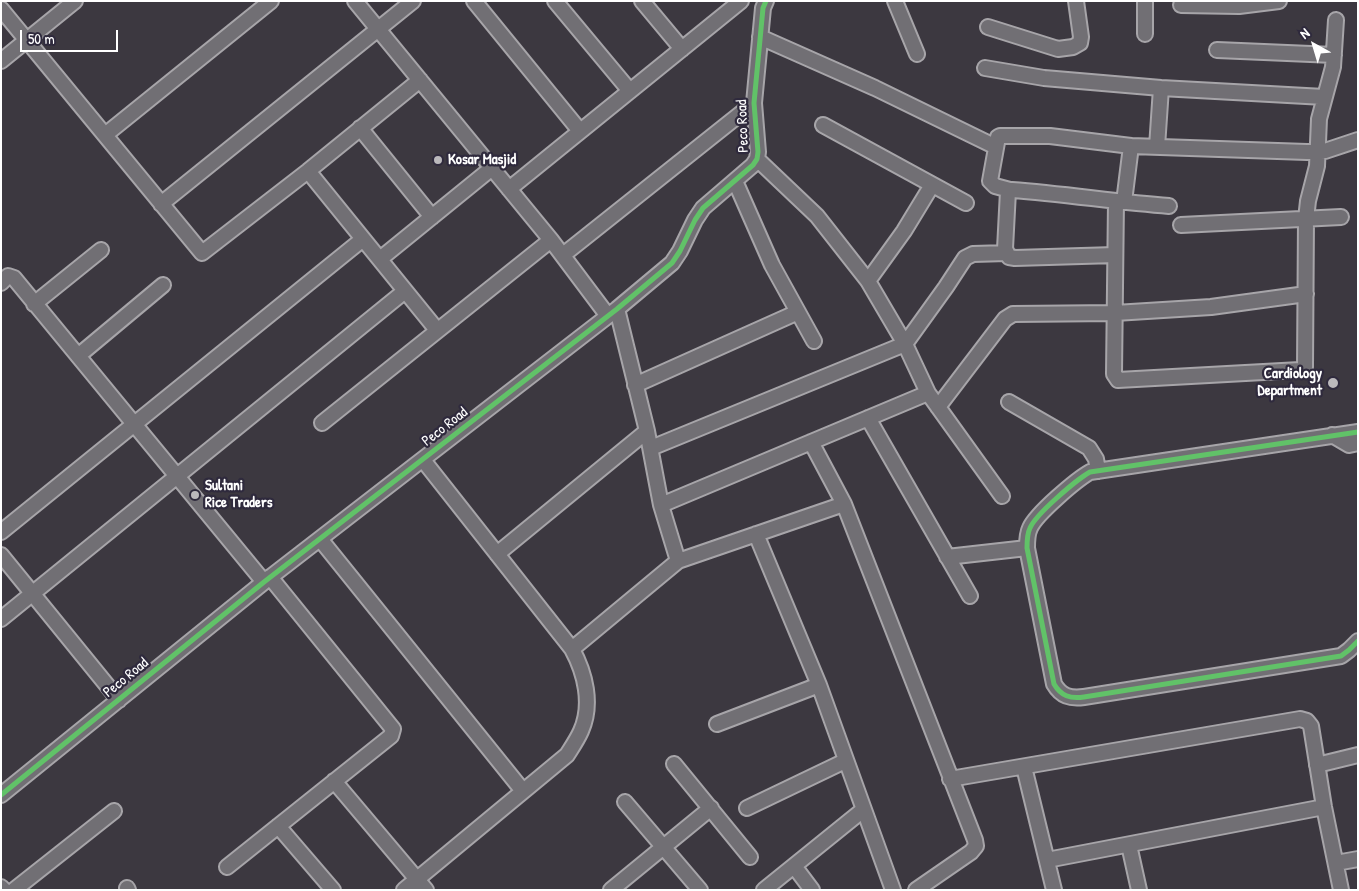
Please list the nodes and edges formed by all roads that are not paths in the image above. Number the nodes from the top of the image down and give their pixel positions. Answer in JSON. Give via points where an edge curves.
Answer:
{"nodes":[{"id":1,"x":75,"y":1,"type":"edge"},
{"id":2,"x":271,"y":1,"type":"edge"},
{"id":3,"x":355,"y":1,"type":"edge"},
{"id":4,"x":413,"y":1,"type":"edge"},
{"id":5,"x":474,"y":1,"type":"edge"},
{"id":6,"x":555,"y":1,"type":"edge"},
{"id":7,"x":642,"y":1,"type":"edge"},
{"id":8,"x":741,"y":1,"type":"edge"},
{"id":9,"x":766,"y":1,"type":"edge"},
{"id":10,"x":894,"y":1,"type":"edge"},
{"id":11,"x":1076,"y":1,"type":"edge"},
{"id":12,"x":1145,"y":1,"type":"edge"},
{"id":13,"x":1279,"y":1,"type":"edge"},
{"id":14,"x":1239,"y":4,"type":"edge"},
{"id":15,"x":1181,"y":5,"type":"dead end"},
{"id":16,"x":1,"y":9,"type":"edge"},
{"id":17,"x":1336,"y":20,"type":"dead end"},
{"id":18,"x":988,"y":27,"type":"dead end"},
{"id":19,"x":378,"y":29,"type":"junction"},
{"id":20,"x":1145,"y":34,"type":"dead end"},
{"id":21,"x":760,"y":37,"type":"junction"},
{"id":22,"x":27,"y":40,"type":"junction"},
{"id":23,"x":682,"y":48,"type":"junction"},
{"id":24,"x":1217,"y":50,"type":"dead end"},
{"id":25,"x":917,"y":54,"type":"dead end"},
{"id":26,"x":1334,"y":55,"type":"junction"},
{"id":27,"x":1,"y":61,"type":"edge"},
{"id":28,"x":985,"y":68,"type":"dead end"},
{"id":29,"x":420,"y":80,"type":"junction"},
{"id":30,"x":1161,"y":88,"type":"junction"},
{"id":31,"x":630,"y":91,"type":"junction"},
{"id":32,"x":1324,"y":97,"type":"junction"},
{"id":33,"x":754,"y":103,"type":"junction"},
{"id":34,"x":823,"y":125,"type":"dead end"},
{"id":35,"x":360,"y":128,"type":"junction"},
{"id":36,"x":580,"y":131,"type":"junction"},
{"id":37,"x":105,"y":135,"type":"junction"},
{"id":38,"x":1358,"y":140,"type":"edge"},
{"id":39,"x":1131,"y":146,"type":"junction"},
{"id":40,"x":996,"y":147,"type":"junction"},
{"id":41,"x":1157,"y":147,"type":"junction"},
{"id":42,"x":1317,"y":151,"type":"junction"},
{"id":43,"x":757,"y":159,"type":"junction"},
{"id":44,"x":492,"y":168,"type":"junction"},
{"id":45,"x":308,"y":171,"type":"junction"},
{"id":46,"x":735,"y":180,"type":"junction"},
{"id":47,"x":932,"y":185,"type":"junction"},
{"id":48,"x":509,"y":188,"type":"junction"},
{"id":49,"x":1010,"y":190,"type":"junction"},
{"id":50,"x":1120,"y":202,"type":"junction"},
{"id":51,"x":966,"y":203,"type":"dead end"},
{"id":52,"x":161,"y":204,"type":"junction"},
{"id":53,"x":1169,"y":206,"type":"dead end"},
{"id":54,"x":432,"y":217,"type":"junction"},
{"id":55,"x":1342,"y":217,"type":"dead end"},
{"id":56,"x":1306,"y":219,"type":"junction"},
{"id":57,"x":1181,"y":225,"type":"dead end"},
{"id":58,"x":363,"y":239,"type":"junction"},
{"id":59,"x":551,"y":240,"type":"junction"},
{"id":60,"x":101,"y":250,"type":"dead end"},
{"id":61,"x":1007,"y":253,"type":"junction"},
{"id":62,"x":563,"y":255,"type":"junction"},
{"id":63,"x":1115,"y":255,"type":"junction"},
{"id":64,"x":380,"y":259,"type":"junction"},
{"id":65,"x":868,"y":281,"type":"junction"},
{"id":66,"x":1,"y":283,"type":"edge"},
{"id":67,"x":163,"y":285,"type":"dead end"},
{"id":68,"x":405,"y":291,"type":"junction"},
{"id":69,"x":1306,"y":294,"type":"junction"},
{"id":70,"x":34,"y":304,"type":"junction"},
{"id":71,"x":798,"y":312,"type":"junction"},
{"id":72,"x":613,"y":313,"type":"junction"},
{"id":73,"x":1114,"y":313,"type":"junction"},
{"id":74,"x":437,"y":330,"type":"junction"},
{"id":75,"x":814,"y":341,"type":"dead end"},
{"id":76,"x":905,"y":344,"type":"junction"},
{"id":77,"x":78,"y":356,"type":"junction"},
{"id":78,"x":635,"y":385,"type":"junction"},
{"id":79,"x":928,"y":393,"type":"junction"},
{"id":80,"x":1010,"y":402,"type":"dead end"},
{"id":81,"x":938,"y":406,"type":"junction"},
{"id":82,"x":868,"y":418,"type":"junction"},
{"id":83,"x":322,"y":423,"type":"dead end"},
{"id":84,"x":135,"y":424,"type":"junction"},
{"id":85,"x":647,"y":431,"type":"junction"},
{"id":86,"x":1358,"y":432,"type":"edge"},
{"id":87,"x":1332,"y":436,"type":"junction"},
{"id":88,"x":811,"y":442,"type":"junction"},
{"id":89,"x":1358,"y":443,"type":"edge"},
{"id":90,"x":651,"y":448,"type":"junction"},
{"id":91,"x":423,"y":460,"type":"junction"},
{"id":92,"x":1098,"y":471,"type":"junction"},
{"id":93,"x":178,"y":476,"type":"junction"},
{"id":94,"x":1002,"y":496,"type":"dead end"},
{"id":95,"x":661,"y":504,"type":"junction"},
{"id":96,"x":844,"y":504,"type":"junction"},
{"id":97,"x":1,"y":532,"type":"edge"},
{"id":98,"x":756,"y":534,"type":"junction"},
{"id":99,"x":320,"y":539,"type":"junction"},
{"id":100,"x":1027,"y":548,"type":"junction"},
{"id":101,"x":497,"y":554,"type":"junction"},
{"id":102,"x":1,"y":555,"type":"edge"},
{"id":103,"x":948,"y":557,"type":"junction"},
{"id":104,"x":678,"y":561,"type":"junction"},
{"id":105,"x":267,"y":579,"type":"junction"},
{"id":106,"x":33,"y":593,"type":"junction"},
{"id":107,"x":970,"y":596,"type":"dead end"},
{"id":108,"x":1,"y":620,"type":"edge"},
{"id":109,"x":1358,"y":641,"type":"edge"},
{"id":110,"x":572,"y":649,"type":"junction"},
{"id":111,"x":819,"y":686,"type":"junction"},
{"id":112,"x":119,"y":700,"type":"junction"},
{"id":113,"x":717,"y":724,"type":"dead end"},
{"id":114,"x":1358,"y":755,"type":"edge"},
{"id":115,"x":846,"y":761,"type":"junction"},
{"id":116,"x":674,"y":764,"type":"dead end"},
{"id":117,"x":1317,"y":765,"type":"junction"},
{"id":118,"x":1024,"y":767,"type":"junction"},
{"id":119,"x":950,"y":779,"type":"junction"},
{"id":120,"x":334,"y":781,"type":"junction"},
{"id":121,"x":523,"y":792,"type":"junction"},
{"id":122,"x":1,"y":795,"type":"edge"},
{"id":123,"x":625,"y":802,"type":"dead end"},
{"id":124,"x":1324,"y":807,"type":"junction"},
{"id":125,"x":711,"y":808,"type":"junction"},
{"id":126,"x":747,"y":808,"type":"dead end"},
{"id":127,"x":864,"y":810,"type":"junction"},
{"id":128,"x":114,"y":811,"type":"dead end"},
{"id":129,"x":278,"y":826,"type":"junction"},
{"id":130,"x":1129,"y":845,"type":"junction"},
{"id":131,"x":664,"y":846,"type":"junction"},
{"id":132,"x":750,"y":857,"type":"dead end"},
{"id":133,"x":1358,"y":859,"type":"edge"},
{"id":134,"x":1047,"y":860,"type":"junction"},
{"id":135,"x":1336,"y":863,"type":"junction"},
{"id":136,"x":794,"y":866,"type":"junction"},
{"id":137,"x":227,"y":867,"type":"dead end"},
{"id":138,"x":422,"y":884,"type":"edge"},
{"id":139,"x":1,"y":887,"type":"edge"},
{"id":140,"x":614,"y":889,"type":"edge"},
{"id":141,"x":4,"y":890,"type":"edge"},
{"id":142,"x":14,"y":890,"type":"edge"},
{"id":143,"x":333,"y":890,"type":"edge"},
{"id":144,"x":404,"y":890,"type":"edge"},
{"id":145,"x":700,"y":890,"type":"edge"},
{"id":146,"x":764,"y":890,"type":"edge"},
{"id":147,"x":812,"y":890,"type":"edge"},
{"id":148,"x":893,"y":890,"type":"edge"},
{"id":149,"x":916,"y":890,"type":"edge"},
{"id":150,"x":1054,"y":890,"type":"edge"},
{"id":151,"x":1139,"y":890,"type":"edge"},
{"id":152,"x":1341,"y":890,"type":"edge"}],
"edges":[{"from":1,"to":22,"type":"street"},
{"from":2,"to":37,"type":"street"},
{"from":3,"to":19,"type":"street"},
{"from":4,"to":19,"type":"street"},
{"from":5,"to":36,"type":"street"},
{"from":6,"to":31,"type":"street"},
{"from":7,"to":23,"type":"street"},
{"from":8,"to":23,"type":"street"},
{"from":9,"to":21,"type":"street","name":"Peco Road"},
{"from":10,"to":25,"type":"street"},
{"from":11,"to":18,"type":"street","via":[[1081,36],[1080,43],[1073,47],[1058,49]]},
{"from":12,"to":20,"type":"street"},
{"from":13,"to":14,"type":"street"},
{"from":14,"to":15,"type":"street"},
{"from":16,"to":22,"type":"street"},
{"from":17,"to":26,"type":"street"},
{"from":19,"to":29,"type":"street"},
{"from":19,"to":52,"type":"street"},
{"from":21,"to":33,"type":"street","name":"Peco Road"},
{"from":21,"to":40,"type":"street"},
{"from":22,"to":27,"type":"street"},
{"from":22,"to":37,"type":"street"},
{"from":23,"to":31,"type":"street"},
{"from":24,"to":26,"type":"street"},
{"from":26,"to":32,"type":"street"},
{"from":28,"to":30,"type":"street","via":[[1044,78]]},
{"from":29,"to":35,"type":"street"},
{"from":29,"to":44,"type":"street"},
{"from":30,"to":32,"type":"street"},
{"from":30,"to":41,"type":"street"},
{"from":31,"to":36,"type":"street"},
{"from":32,"to":42,"type":"street"},
{"from":33,"to":43,"type":"street","name":"Peco Road"},
{"from":33,"to":62,"type":"street"},
{"from":34,"to":47,"type":"street"},
{"from":35,"to":45,"type":"street"},
{"from":35,"to":54,"type":"street"},
{"from":36,"to":48,"type":"street"},
{"from":37,"to":52,"type":"street"},
{"from":38,"to":42,"type":"street"},
{"from":39,"to":40,"type":"street","via":[[1034,135],[1000,136]]},
{"from":39,"to":41,"type":"street"},
{"from":39,"to":50,"type":"street"},
{"from":40,"to":49,"type":"street","via":[[990,181],[995,186]]},
{"from":41,"to":42,"type":"street"},
{"from":42,"to":56,"type":"street"},
{"from":43,"to":46,"type":"street","name":"Peco Road"},
{"from":43,"to":65,"type":"street","via":[[817,216]]},
{"from":44,"to":48,"type":"street"},
{"from":44,"to":54,"type":"street"},
{"from":45,"to":52,"type":"street","via":[[202,253]]},
{"from":45,"to":58,"type":"street"},
{"from":46,"to":71,"type":"street","via":[[772,265]]},
{"from":46,"to":72,"type":"street","name":"Peco Road","via":[[703,208],[672,263]]},
{"from":47,"to":51,"type":"street"},
{"from":47,"to":65,"type":"street"},
{"from":48,"to":59,"type":"street"},
{"from":49,"to":50,"type":"street"},
{"from":49,"to":61,"type":"street","via":[[1007,195]]},
{"from":50,"to":53,"type":"street"},
{"from":50,"to":63,"type":"street"},
{"from":54,"to":64,"type":"street"},
{"from":55,"to":56,"type":"street"},
{"from":56,"to":57,"type":"street"},
{"from":56,"to":69,"type":"street"},
{"from":58,"to":64,"type":"street"},
{"from":58,"to":84,"type":"street"},
{"from":59,"to":62,"type":"street"},
{"from":59,"to":74,"type":"street"},
{"from":60,"to":70,"type":"street"},
{"from":61,"to":63,"type":"street","via":[[1015,258]]},
{"from":61,"to":76,"type":"street","via":[[972,254],[965,258]]},
{"from":62,"to":72,"type":"street"},
{"from":63,"to":73,"type":"street"},
{"from":64,"to":68,"type":"street"},
{"from":65,"to":76,"type":"street"},
{"from":66,"to":70,"type":"street","via":[[8,276],[14,278]]},
{"from":67,"to":77,"type":"street"},
{"from":68,"to":74,"type":"street"},
{"from":68,"to":93,"type":"street"},
{"from":69,"to":73,"type":"street","via":[[1211,307]]},
{"from":69,"to":73,"type":"street","via":[[1306,360],[1305,367],[1300,370],[1120,381],[1114,374]]},
{"from":70,"to":77,"type":"street"},
{"from":71,"to":75,"type":"street"},
{"from":71,"to":78,"type":"street"},
{"from":72,"to":78,"type":"street"},
{"from":72,"to":91,"type":"street","name":"Peco Road"},
{"from":73,"to":81,"type":"street","via":[[1008,316]]},
{"from":74,"to":83,"type":"street"},
{"from":76,"to":79,"type":"street"},
{"from":76,"to":90,"type":"street"},
{"from":77,"to":84,"type":"street"},
{"from":78,"to":85,"type":"street"},
{"from":79,"to":81,"type":"street"},
{"from":79,"to":82,"type":"street"},
{"from":80,"to":92,"type":"street","via":[[1089,448],[1096,459]]},
{"from":81,"to":94,"type":"street"},
{"from":82,"to":88,"type":"street"},
{"from":82,"to":103,"type":"street"},
{"from":84,"to":93,"type":"street"},
{"from":84,"to":97,"type":"street"},
{"from":85,"to":90,"type":"street"},
{"from":85,"to":101,"type":"street"},
{"from":86,"to":87,"type":"street"},
{"from":87,"to":89,"type":"street","via":[[1349,445]]},
{"from":87,"to":92,"type":"street"},
{"from":88,"to":95,"type":"street"},
{"from":88,"to":96,"type":"street"},
{"from":90,"to":95,"type":"street"},
{"from":91,"to":99,"type":"street","name":"Peco Road"},
{"from":91,"to":101,"type":"street"},
{"from":92,"to":100,"type":"street","via":[[1081,477],[1035,521],[1029,529]]},
{"from":93,"to":105,"type":"street"},
{"from":93,"to":106,"type":"street"},
{"from":95,"to":104,"type":"street"},
{"from":96,"to":98,"type":"street"},
{"from":96,"to":119,"type":"street"},
{"from":98,"to":104,"type":"street"},
{"from":98,"to":111,"type":"street"},
{"from":99,"to":105,"type":"street","name":"Peco Road"},
{"from":99,"to":121,"type":"street"},
{"from":100,"to":103,"type":"street"},
{"from":100,"to":109,"type":"street","via":[[1054,684],[1066,696],[1084,697],[1341,656]]},
{"from":101,"to":110,"type":"street"},
{"from":102,"to":106,"type":"street"},
{"from":103,"to":107,"type":"street"},
{"from":104,"to":110,"type":"street"},
{"from":105,"to":112,"type":"street","name":"Peco Road"},
{"from":105,"to":120,"type":"street","via":[[393,728],[391,736]]},
{"from":106,"to":108,"type":"street"},
{"from":106,"to":112,"type":"street"},
{"from":110,"to":121,"type":"street","via":[[584,677],[584,722],[567,755]]},
{"from":111,"to":113,"type":"street"},
{"from":111,"to":115,"type":"street"},
{"from":112,"to":122,"type":"street","name":"Peco Road"},
{"from":114,"to":117,"type":"street"},
{"from":115,"to":126,"type":"street"},
{"from":115,"to":127,"type":"street"},
{"from":116,"to":125,"type":"street"},
{"from":117,"to":118,"type":"street","via":[[1311,726],[1300,719]]},
{"from":117,"to":124,"type":"street"},
{"from":118,"to":119,"type":"street"},
{"from":118,"to":134,"type":"street"},
{"from":119,"to":149,"type":"street","via":[[976,846]]},
{"from":120,"to":129,"type":"street"},
{"from":120,"to":138,"type":"street"},
{"from":121,"to":138,"type":"street"},
{"from":123,"to":131,"type":"street"},
{"from":124,"to":130,"type":"street"},
{"from":124,"to":135,"type":"street"},
{"from":125,"to":131,"type":"street"},
{"from":125,"to":132,"type":"street"},
{"from":127,"to":136,"type":"street"},
{"from":127,"to":148,"type":"street"},
{"from":128,"to":142,"type":"street"},
{"from":129,"to":137,"type":"street"},
{"from":129,"to":143,"type":"street"},
{"from":130,"to":134,"type":"street"},
{"from":130,"to":151,"type":"street"},
{"from":131,"to":140,"type":"street"},
{"from":131,"to":145,"type":"street"},
{"from":133,"to":135,"type":"street"},
{"from":134,"to":150,"type":"street"},
{"from":135,"to":152,"type":"street"},
{"from":136,"to":146,"type":"street"},
{"from":136,"to":147,"type":"street"},
{"from":138,"to":144,"type":"street"},
{"from":139,"to":141,"type":"street"}]}
